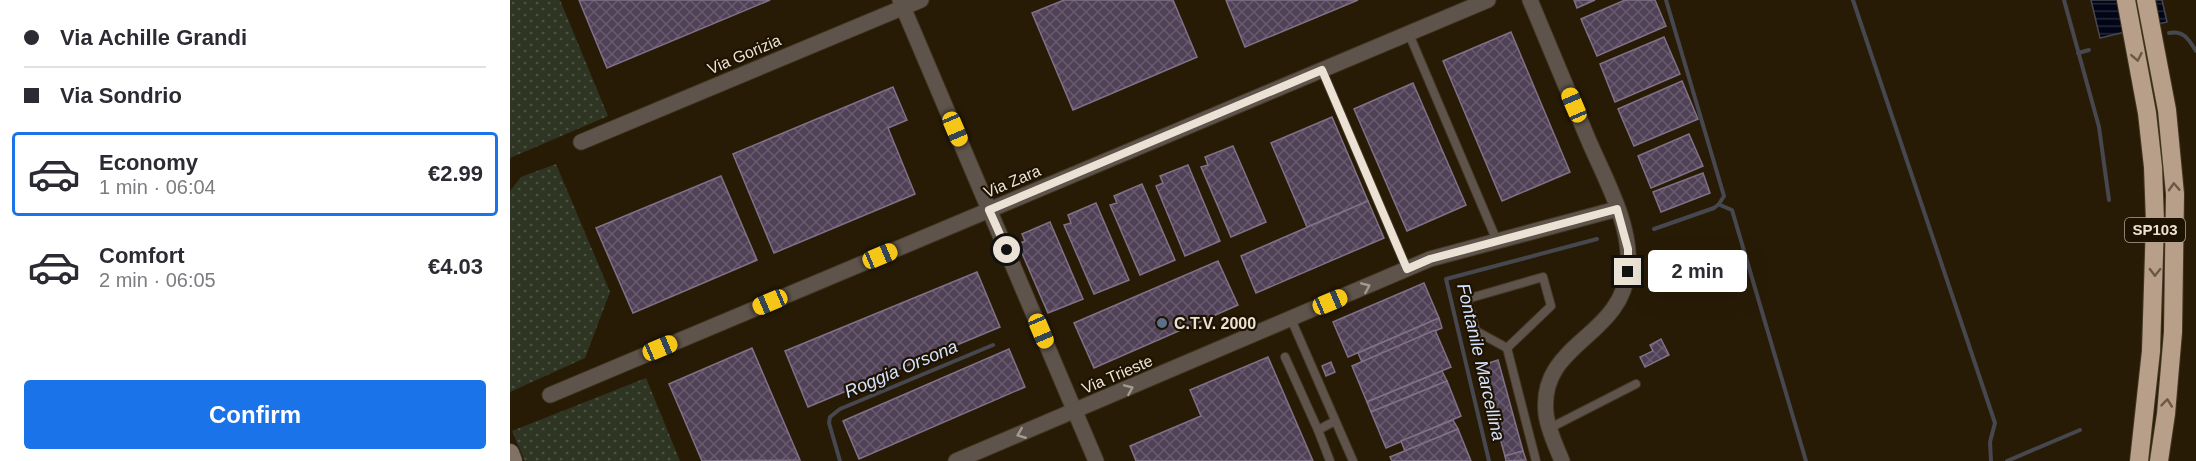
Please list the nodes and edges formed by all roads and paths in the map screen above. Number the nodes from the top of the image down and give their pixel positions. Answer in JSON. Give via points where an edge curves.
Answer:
{"nodes":[{"id":1,"x":921,"y":0,"type":"edge"},
{"id":2,"x":1488,"y":0,"type":"edge"},
{"id":3,"x":1530,"y":0,"type":"edge"},
{"id":4,"x":2126,"y":0,"type":"edge"},
{"id":5,"x":2146,"y":0,"type":"edge"},
{"id":6,"x":902,"y":4,"type":"edge"},
{"id":7,"x":1409,"y":33,"type":"junction"},
{"id":8,"x":1322,"y":70,"type":"junction"},
{"id":9,"x":581,"y":142,"type":"dead end"},
{"id":10,"x":1617,"y":209,"type":"junction"},
{"id":11,"x":989,"y":210,"type":"junction"},
{"id":12,"x":1497,"y":241,"type":"junction"},
{"id":13,"x":1407,"y":269,"type":"junction"},
{"id":14,"x":1291,"y":319,"type":"junction"},
{"id":15,"x":1507,"y":348,"type":"junction"},
{"id":16,"x":1285,"y":357,"type":"dead end"},
{"id":17,"x":1636,"y":384,"type":"dead end"},
{"id":18,"x":550,"y":395,"type":"dead end"},
{"id":19,"x":1075,"y":412,"type":"junction"},
{"id":20,"x":1335,"y":421,"type":"junction"},
{"id":21,"x":1550,"y":428,"type":"junction"},
{"id":22,"x":1318,"y":430,"type":"junction"},
{"id":23,"x":510,"y":453,"type":"edge"},
{"id":24,"x":513,"y":461,"type":"edge"},
{"id":25,"x":956,"y":461,"type":"edge"},
{"id":26,"x":1096,"y":461,"type":"edge"},
{"id":27,"x":1330,"y":461,"type":"edge"},
{"id":28,"x":1353,"y":461,"type":"edge"},
{"id":29,"x":1536,"y":461,"type":"edge"},
{"id":30,"x":1562,"y":461,"type":"edge"},
{"id":31,"x":2139,"y":461,"type":"edge"},
{"id":32,"x":2159,"y":461,"type":"edge"}],
"edges":[{"from":1,"to":6,"type":"street","name":"Via Gorizia"},
{"from":2,"to":7,"type":"street","name":"Via Zara"},
{"from":3,"to":10,"type":"street"},
{"from":4,"to":31,"type":"highway","number":"SP103","one_way":true,"via":[[2147,113],[2155,204],[2151,351]]},
{"from":32,"to":5,"type":"highway","number":"SP103","one_way":true,"via":[[2173,332],[2175,194],[2165,100]]},
{"from":6,"to":9,"type":"street","name":"Via Gorizia"},
{"from":6,"to":11,"type":"street"},
{"from":7,"to":8,"type":"street","name":"Via Zara"},
{"from":7,"to":12,"type":"lane"},
{"from":8,"to":11,"type":"street","name":"Via Zara"},
{"from":8,"to":13,"type":"lane"},
{"from":10,"to":12,"type":"street","name":"Via Trieste"},
{"from":10,"to":21,"type":"street","via":[[1628,255],[1624,290],[1606,320],[1555,369],[1546,399]]},
{"from":11,"to":18,"type":"street","name":"Via Zara"},
{"from":11,"to":19,"type":"street"},
{"from":12,"to":13,"type":"street","name":"Via Trieste"},
{"from":14,"to":13,"type":"street","name":"Via Trieste","one_way":true},
{"from":19,"to":14,"type":"street","name":"Via Trieste","one_way":true},
{"from":14,"to":20,"type":"lane"},
{"from":15,"to":15,"type":"lane","via":[[1551,306],[1543,277],[1467,299],[1476,331]]},
{"from":15,"to":29,"type":"lane"},
{"from":16,"to":22,"type":"lane"},
{"from":17,"to":21,"type":"lane"},
{"from":19,"to":25,"type":"street","name":"Via Trieste","one_way":true},
{"from":19,"to":26,"type":"street"},
{"from":20,"to":22,"type":"lane"},
{"from":20,"to":28,"type":"lane"},
{"from":21,"to":30,"type":"street"},
{"from":22,"to":27,"type":"lane"},
{"from":23,"to":24,"type":"street"}]}
